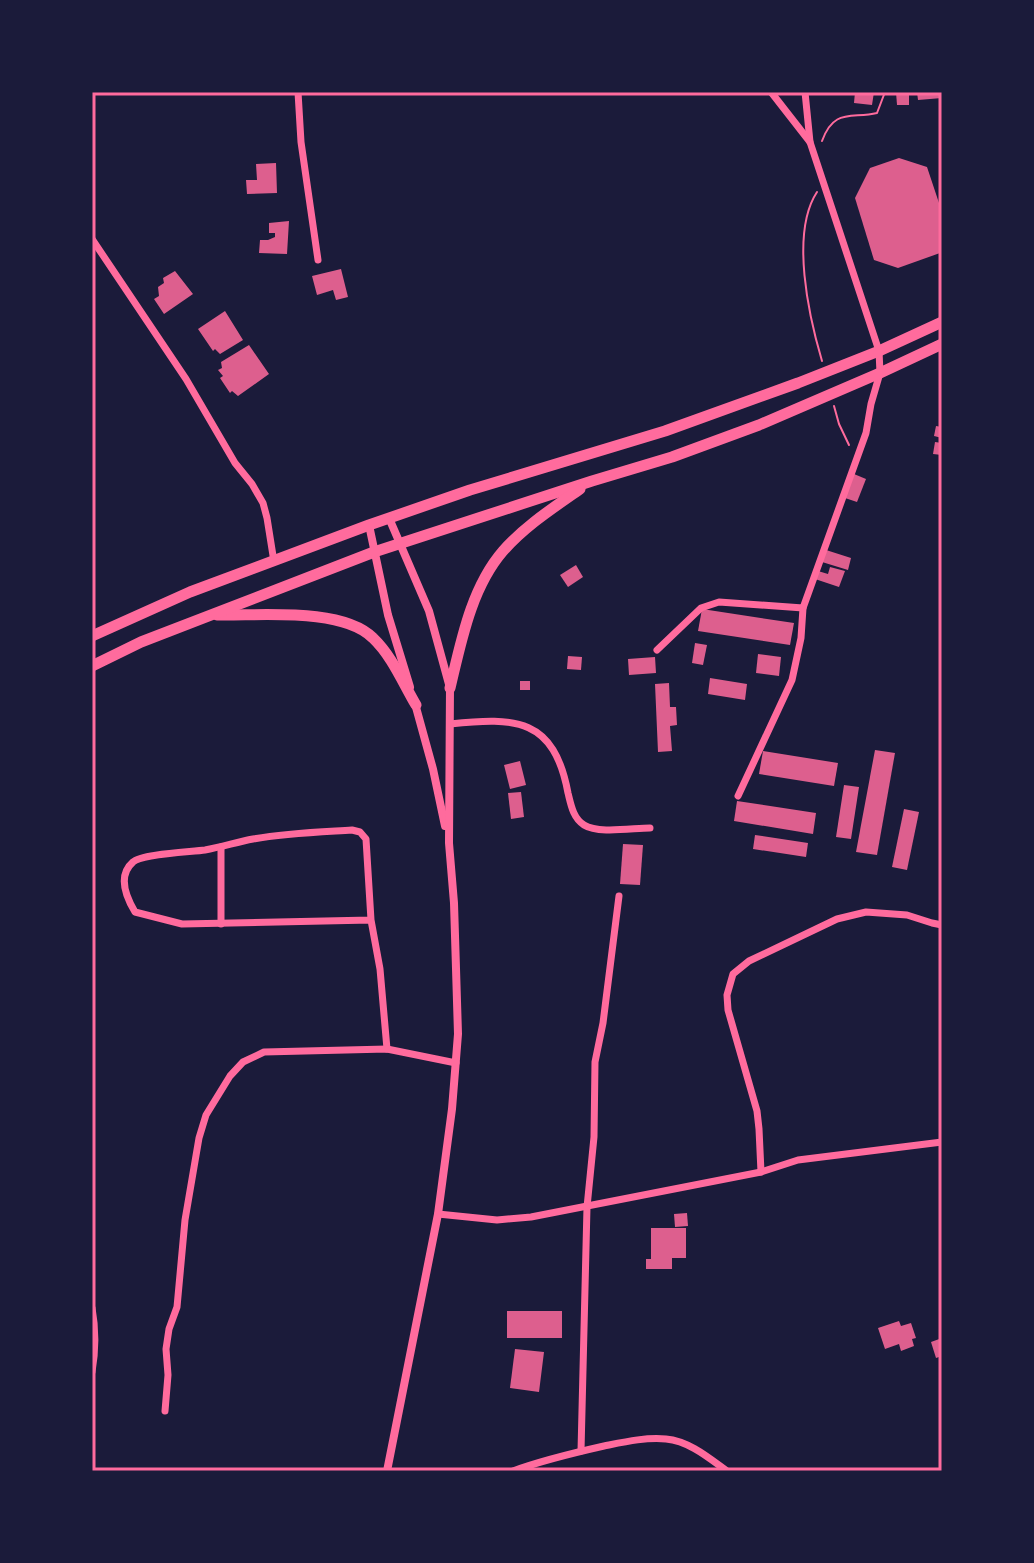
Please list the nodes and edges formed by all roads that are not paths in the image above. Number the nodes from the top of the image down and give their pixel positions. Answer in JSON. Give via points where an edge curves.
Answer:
{"nodes":[{"id":1,"x":298,"y":92,"type":"edge"},
{"id":2,"x":771,"y":92,"type":"edge"},
{"id":3,"x":805,"y":92,"type":"edge"},
{"id":4,"x":810,"y":142,"type":"junction"},
{"id":5,"x":92,"y":239,"type":"edge"},
{"id":6,"x":318,"y":260,"type":"dead end"},
{"id":7,"x":942,"y":322,"type":"edge"},
{"id":8,"x":942,"y":344,"type":"edge"},
{"id":9,"x":879,"y":351,"type":"junction"},
{"id":10,"x":880,"y":373,"type":"junction"},
{"id":11,"x":592,"y":481,"type":"junction"},
{"id":12,"x":389,"y":518,"type":"junction"},
{"id":13,"x":369,"y":525,"type":"junction"},
{"id":14,"x":400,"y":544,"type":"junction"},
{"id":15,"x":374,"y":552,"type":"junction"},
{"id":16,"x":274,"y":562,"type":"junction"},
{"id":17,"x":803,"y":608,"type":"junction"},
{"id":18,"x":209,"y":615,"type":"junction"},
{"id":19,"x":92,"y":636,"type":"edge"},
{"id":20,"x":657,"y":650,"type":"dead end"},
{"id":21,"x":92,"y":666,"type":"edge"},
{"id":22,"x":450,"y":688,"type":"junction"},
{"id":23,"x":416,"y":705,"type":"junction"},
{"id":24,"x":450,"y":724,"type":"junction"},
{"id":25,"x":738,"y":796,"type":"dead end"},
{"id":26,"x":650,"y":828,"type":"dead end"},
{"id":27,"x":449,"y":843,"type":"junction"},
{"id":28,"x":221,"y":847,"type":"junction"},
{"id":29,"x":619,"y":896,"type":"dead end"},
{"id":30,"x":371,"y":920,"type":"junction"},
{"id":31,"x":221,"y":924,"type":"junction"},
{"id":32,"x":942,"y":925,"type":"edge"},
{"id":33,"x":387,"y":1049,"type":"junction"},
{"id":34,"x":456,"y":1063,"type":"junction"},
{"id":35,"x":942,"y":1142,"type":"edge"},
{"id":36,"x":761,"y":1172,"type":"junction"},
{"id":37,"x":587,"y":1207,"type":"junction"},
{"id":38,"x":438,"y":1214,"type":"junction"},
{"id":39,"x":92,"y":1308,"type":"edge"},
{"id":40,"x":92,"y":1372,"type":"edge"},
{"id":41,"x":165,"y":1411,"type":"dead end"},
{"id":42,"x":581,"y":1451,"type":"junction"},
{"id":43,"x":387,"y":1471,"type":"edge"},
{"id":44,"x":513,"y":1471,"type":"edge"},
{"id":45,"x":727,"y":1471,"type":"edge"}],
"edges":[{"from":1,"to":6,"type":"street"},
{"from":2,"to":4,"type":"street"},
{"from":3,"to":4,"type":"street"},
{"from":4,"to":9,"type":"street"},
{"from":5,"to":16,"type":"street","via":[[258,493]]},
{"from":7,"to":9,"type":"highway"},
{"from":8,"to":10,"type":"highway"},
{"from":9,"to":10,"type":"street"},
{"from":9,"to":12,"type":"highway","via":[[665,431]]},
{"from":10,"to":11,"type":"highway","via":[[730,436]]},
{"from":10,"to":17,"type":"street","via":[[866,433]]},
{"from":11,"to":14,"type":"highway"},
{"from":11,"to":22,"type":"highway","via":[[502,553],[473,608]]},
{"from":12,"to":13,"type":"highway"},
{"from":12,"to":14,"type":"street"},
{"from":13,"to":15,"type":"street"},
{"from":13,"to":16,"type":"highway"},
{"from":14,"to":15,"type":"highway"},
{"from":14,"to":22,"type":"street","via":[[429,611]]},
{"from":15,"to":18,"type":"highway"},
{"from":15,"to":23,"type":"street"},
{"from":16,"to":19,"type":"highway"},
{"from":17,"to":20,"type":"street","via":[[719,602],[701,608]]},
{"from":17,"to":25,"type":"street","via":[[792,680]]},
{"from":18,"to":21,"type":"highway"},
{"from":18,"to":23,"type":"highway","via":[[306,616],[353,624],[373,637]]},
{"from":22,"to":24,"type":"street"},
{"from":23,"to":27,"type":"street"},
{"from":24,"to":26,"type":"street","via":[[498,721],[534,729],[559,760],[581,824],[592,829]]},
{"from":24,"to":27,"type":"street"},
{"from":27,"to":34,"type":"street"},
{"from":28,"to":30,"type":"street","via":[[289,834],[360,832],[366,839]]},
{"from":28,"to":31,"type":"street"},
{"from":28,"to":31,"type":"street","via":[[147,855],[133,861],[123,886],[135,912],[182,924]]},
{"from":29,"to":37,"type":"street","via":[[595,1062]]},
{"from":30,"to":31,"type":"street"},
{"from":30,"to":33,"type":"street"},
{"from":32,"to":36,"type":"street","via":[[866,912],[837,919],[749,961],[733,974],[728,1010],[757,1111]]},
{"from":33,"to":34,"type":"street"},
{"from":33,"to":41,"type":"street","via":[[264,1052],[243,1062],[212,1105],[199,1138],[185,1220],[177,1307],[166,1349]]},
{"from":34,"to":38,"type":"street"},
{"from":35,"to":36,"type":"street","via":[[798,1160]]},
{"from":36,"to":37,"type":"street"},
{"from":37,"to":38,"type":"street","via":[[497,1220]]},
{"from":37,"to":42,"type":"street"},
{"from":38,"to":43,"type":"street"},
{"from":39,"to":40,"type":"street"},
{"from":42,"to":44,"type":"street"},
{"from":42,"to":45,"type":"street","via":[[667,1439],[687,1445]]}]}
